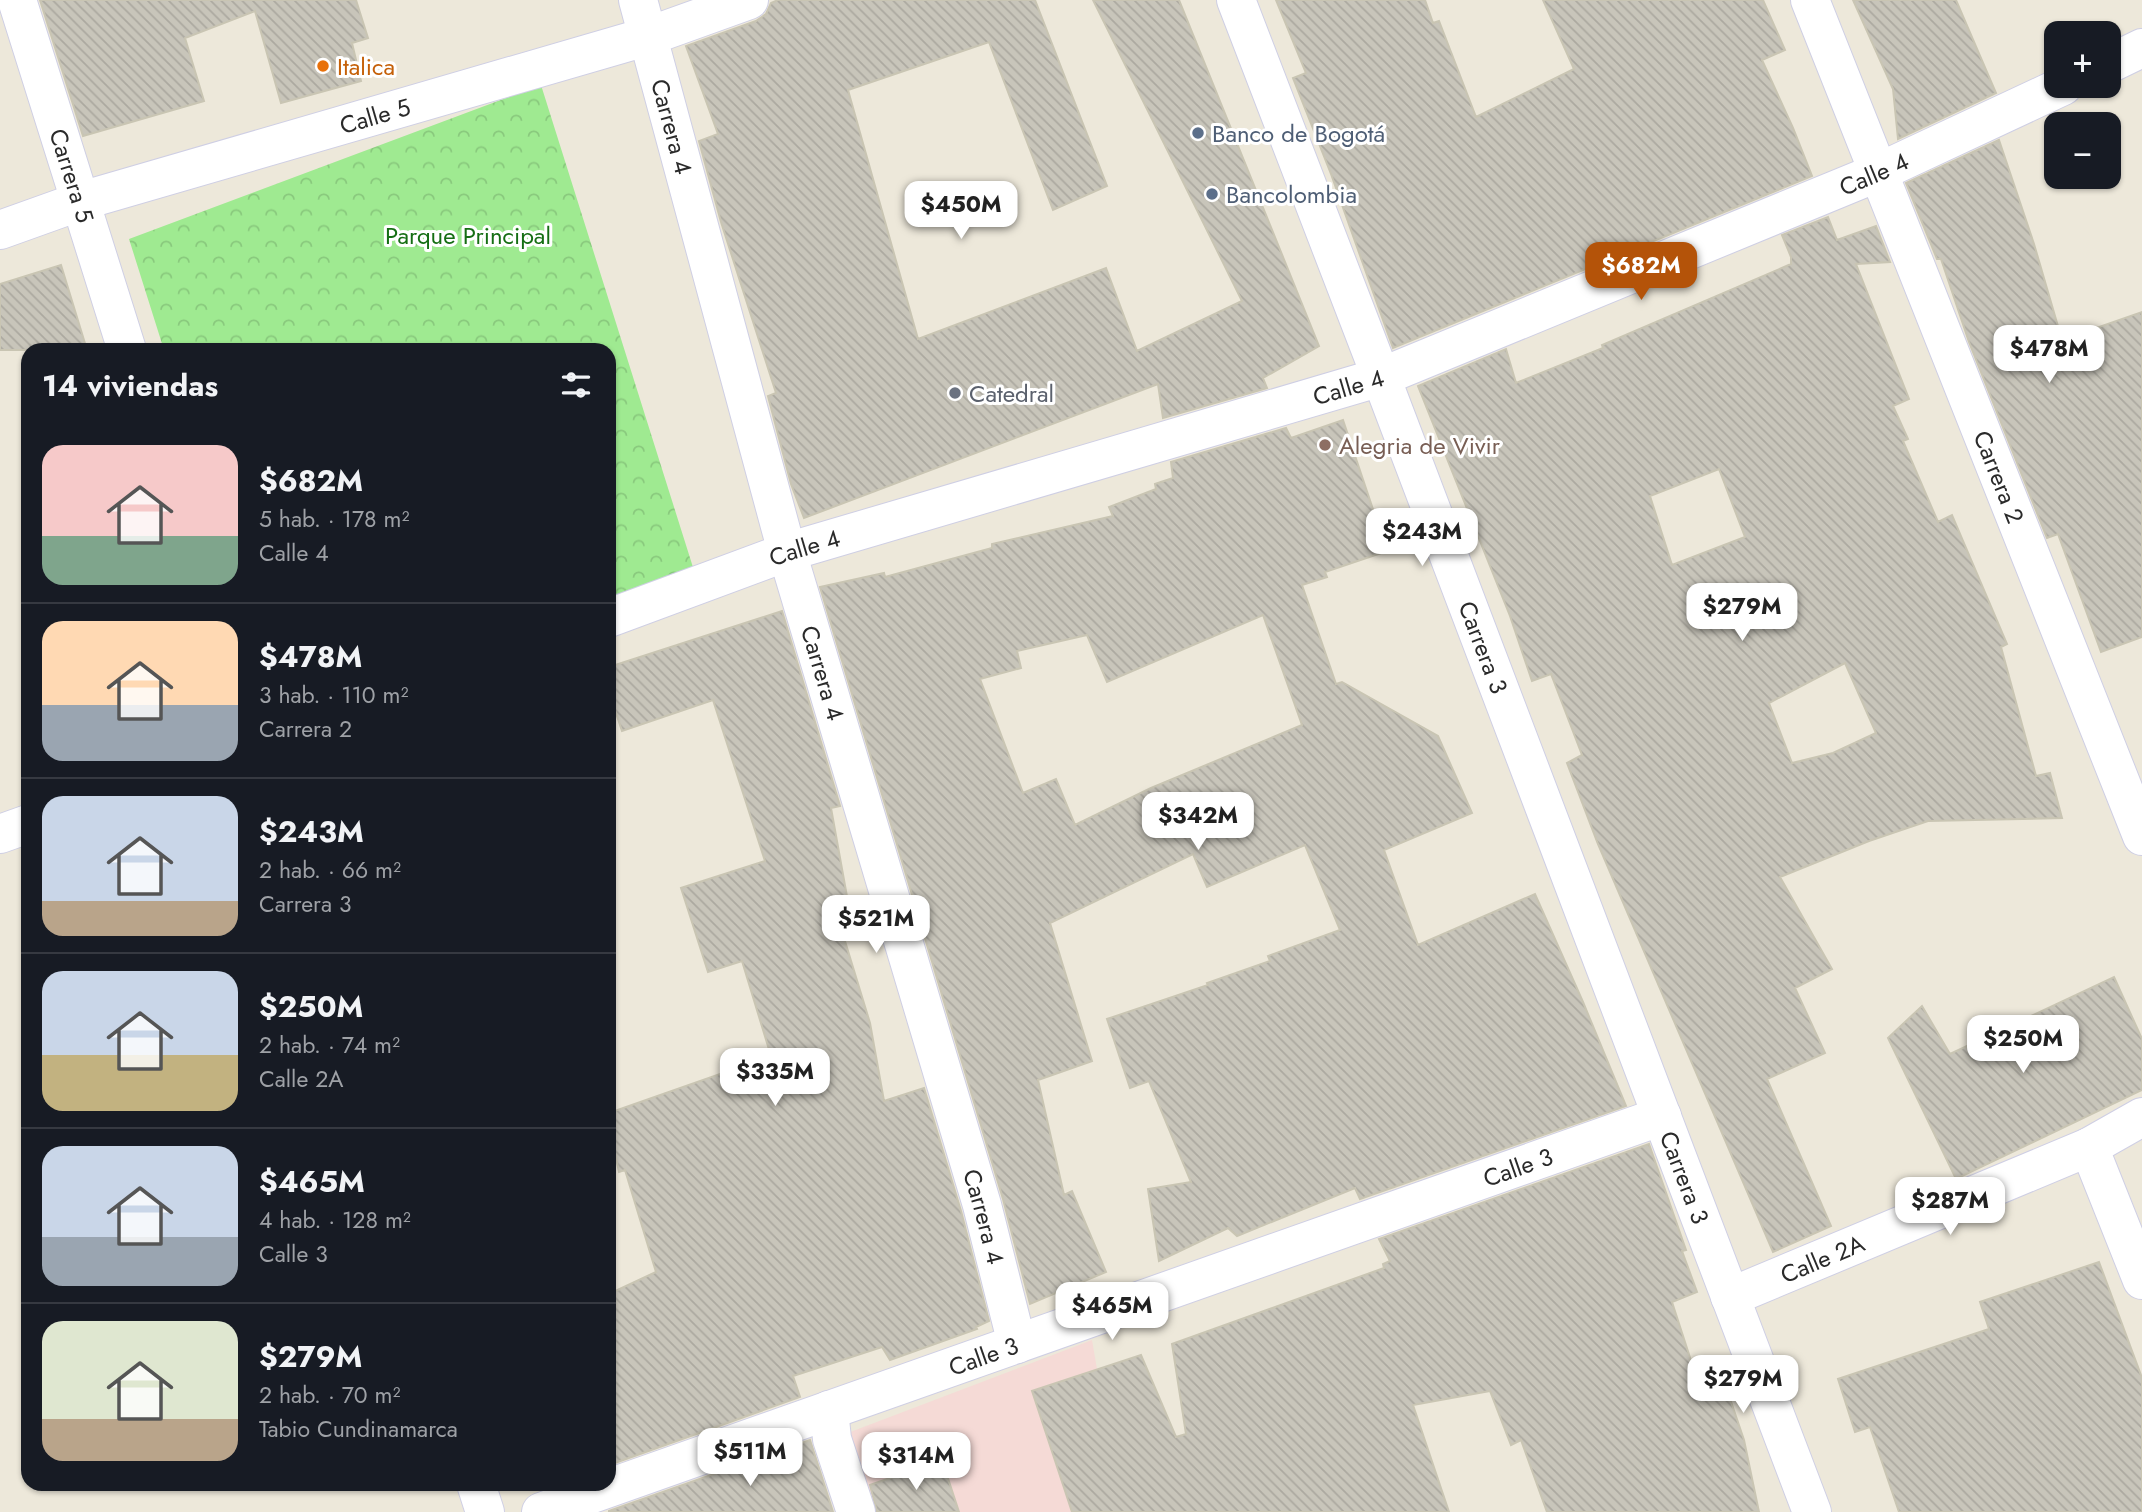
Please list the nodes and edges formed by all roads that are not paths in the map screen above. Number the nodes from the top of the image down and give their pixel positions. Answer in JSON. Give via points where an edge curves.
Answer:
{"nodes":[{"id":1,"x":17,"y":0,"type":"edge"},
{"id":2,"x":638,"y":0,"type":"edge"},
{"id":3,"x":749,"y":0,"type":"edge"},
{"id":4,"x":1236,"y":0,"type":"edge"},
{"id":5,"x":1810,"y":0,"type":"edge"},
{"id":6,"x":649,"y":36,"type":"junction"},
{"id":7,"x":2142,"y":48,"type":"edge"},
{"id":8,"x":2121,"y":58,"type":"edge"},
{"id":9,"x":2044,"y":95,"type":"edge"},
{"id":10,"x":1879,"y":172,"type":"junction"},
{"id":11,"x":81,"y":201,"type":"junction"},
{"id":12,"x":0,"y":230,"type":"edge"},
{"id":13,"x":126,"y":343,"type":"edge"},
{"id":14,"x":1381,"y":377,"type":"junction"},
{"id":15,"x":787,"y":552,"type":"junction"},
{"id":16,"x":616,"y":615,"type":"edge"},
{"id":17,"x":21,"y":826,"type":"edge"},
{"id":18,"x":0,"y":834,"type":"edge"},
{"id":19,"x":2142,"y":836,"type":"edge"},
{"id":20,"x":1662,"y":1116,"type":"junction"},
{"id":21,"x":2142,"y":1117,"type":"edge"},
{"id":22,"x":2089,"y":1147,"type":"junction"},
{"id":23,"x":2142,"y":1280,"type":"edge"},
{"id":24,"x":1730,"y":1297,"type":"junction"},
{"id":25,"x":1017,"y":1344,"type":"junction"},
{"id":26,"x":830,"y":1410,"type":"junction"},
{"id":27,"x":616,"y":1486,"type":"edge"},
{"id":28,"x":478,"y":1491,"type":"edge"},
{"id":29,"x":600,"y":1491,"type":"edge"},
{"id":30,"x":485,"y":1512,"type":"edge"},
{"id":31,"x":541,"y":1512,"type":"edge"},
{"id":32,"x":856,"y":1512,"type":"edge"},
{"id":33,"x":1812,"y":1512,"type":"edge"}],
"edges":[{"from":1,"to":11,"type":"street","name":"Carrera 5"},
{"from":2,"to":6,"type":"street","name":"Carrera 4"},
{"from":3,"to":6,"type":"street","name":"Calle 5"},
{"from":4,"to":14,"type":"street","name":"Carrera 3"},
{"from":5,"to":10,"type":"street","name":"Carrera 2"},
{"from":6,"to":11,"type":"street","name":"Calle 5"},
{"from":6,"to":15,"type":"street","name":"Carrera 4"},
{"from":7,"to":8,"type":"street"},
{"from":9,"to":10,"type":"street","name":"Calle 4"},
{"from":10,"to":14,"type":"street","name":"Calle 4"},
{"from":10,"to":19,"type":"street","name":"Carrera 2"},
{"from":11,"to":12,"type":"street","name":"Calle 5"},
{"from":11,"to":13,"type":"street","name":"Carrera 5"},
{"from":14,"to":15,"type":"street","name":"Calle 4"},
{"from":14,"to":20,"type":"street","name":"Carrera 3"},
{"from":15,"to":16,"type":"street","name":"Calle 4"},
{"from":15,"to":25,"type":"street","name":"Carrera 4","via":[[978,1191]]},
{"from":17,"to":18,"type":"street"},
{"from":20,"to":24,"type":"street","name":"Carrera 3"},
{"from":20,"to":25,"type":"street","name":"Calle 3"},
{"from":21,"to":22,"type":"street","name":"Calle 2A"},
{"from":22,"to":23,"type":"street"},
{"from":22,"to":24,"type":"street","name":"Calle 2A"},
{"from":24,"to":33,"type":"street","name":"Carrera 3"},
{"from":25,"to":26,"type":"street","name":"Calle 3"},
{"from":26,"to":27,"type":"street","name":"Calle 3"},
{"from":26,"to":32,"type":"street","via":[[832,1438]]},
{"from":28,"to":30,"type":"street"},
{"from":29,"to":31,"type":"street","name":"Calle 3"}]}
